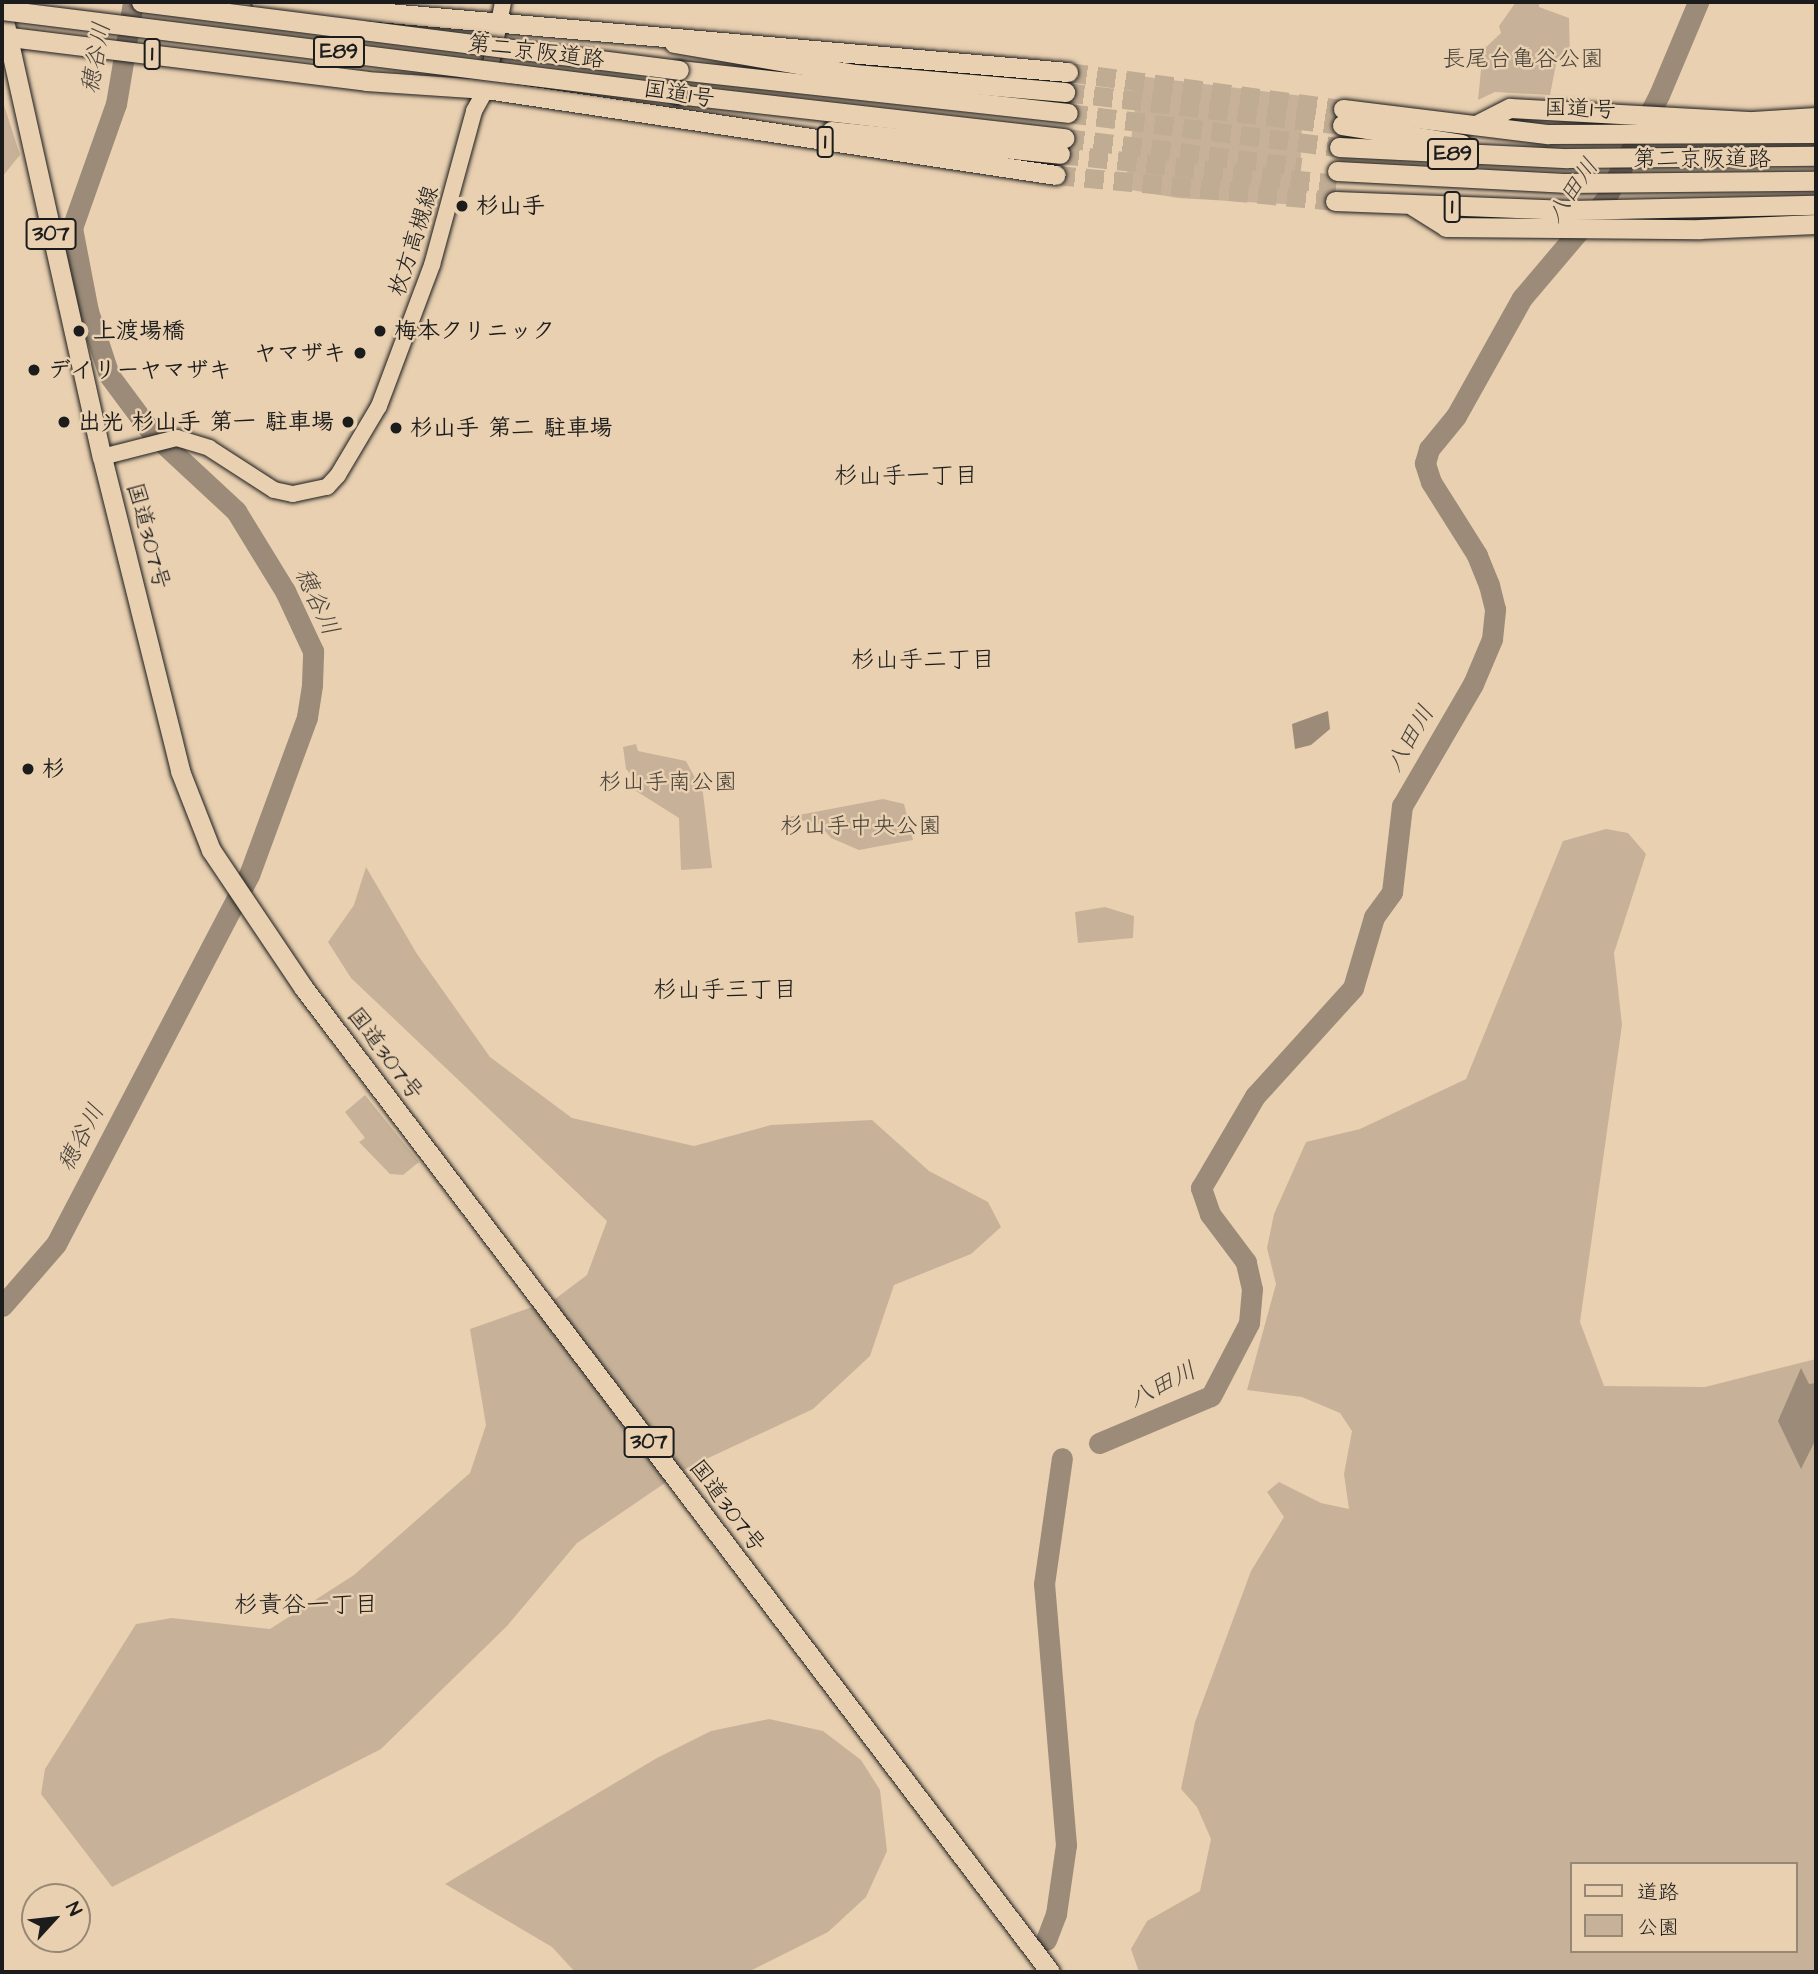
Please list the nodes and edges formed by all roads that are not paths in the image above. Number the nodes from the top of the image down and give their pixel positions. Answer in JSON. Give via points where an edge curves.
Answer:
{"nodes":[{"id":1,"x":141,"y":2,"type":"edge"},
{"id":2,"x":261,"y":2,"type":"edge"},
{"id":3,"x":503,"y":2,"type":"edge"},
{"id":4,"x":2,"y":11,"type":"edge"},
{"id":5,"x":498,"y":23,"type":"junction"},
{"id":6,"x":4,"y":36,"type":"edge"},
{"id":7,"x":1067,"y":82,"type":"tunnel mouth"},
{"id":8,"x":486,"y":89,"type":"junction"},
{"id":9,"x":622,"y":109,"type":"junction"},
{"id":10,"x":1068,"y":113,"type":"tunnel mouth"},
{"id":11,"x":1816,"y":117,"type":"edge"},
{"id":12,"x":1476,"y":125,"type":"junction"},
{"id":13,"x":1816,"y":133,"type":"edge"},
{"id":14,"x":1339,"y":147,"type":"tunnel mouth"},
{"id":15,"x":1816,"y":156,"type":"edge"},
{"id":16,"x":1559,"y":158,"type":"junction"},
{"id":17,"x":1056,"y":175,"type":"tunnel mouth"},
{"id":18,"x":1816,"y":181,"type":"edge"},
{"id":19,"x":1816,"y":205,"type":"edge"},
{"id":20,"x":1564,"y":218,"type":"junction"},
{"id":21,"x":1816,"y":223,"type":"edge"},
{"id":22,"x":102,"y":457,"type":"junction"},
{"id":23,"x":1050,"y":1972,"type":"edge"}],
"edges":[{"from":1,"to":10,"type":"highway","name":"第二京阪道路","number":"E89","bridge":true,"via":[[679,70]]},
{"from":2,"to":5,"type":"highway"},
{"from":3,"to":5,"type":"main road","name":"枚方高槻線"},
{"from":4,"to":6,"type":"highway","name":"国道307号","number":"307"},
{"from":4,"to":9,"type":"highway","name":"第二京阪道路","number":"E89","bridge":true,"via":[[1063,146]]},
{"from":5,"to":7,"type":"highway"},
{"from":5,"to":8,"type":"main road","name":"枚方高槻線"},
{"from":6,"to":8,"type":"highway","name":"国道1号","number":"1"},
{"from":6,"to":22,"type":"highway","name":"国道307号","number":"307"},
{"from":8,"to":9,"type":"highway","name":"国道1号","number":"1"},
{"from":8,"to":22,"type":"main road","name":"枚方高槻線","via":[[474,111],[449,214],[379,406],[338,475],[308,494],[274,490],[209,448],[177,438]]},
{"from":9,"to":17,"type":"highway","name":"国道1号","number":"1"},
{"from":11,"to":12,"type":"highway","via":[[1761,121],[1510,108]]},
{"from":12,"to":13,"type":"highway","name":"国道1号","via":[[1566,134]]},
{"from":12,"to":16,"type":"highway","name":"国道1号","via":[[1343,117]]},
{"from":14,"to":16,"type":"highway","name":"第二京阪道路","number":"E89"},
{"from":15,"to":16,"type":"highway","name":"第二京阪道路","number":"E89"},
{"from":18,"to":20,"type":"highway","name":"第二京阪道路","number":"1","via":[[1336,186],[1413,206]]},
{"from":19,"to":20,"type":"highway","number":"1"},
{"from":20,"to":21,"type":"highway","via":[[1600,226]]},
{"from":22,"to":23,"type":"highway","name":"国道307号","number":"307","via":[[180,771],[194,814],[232,887]]}]}
